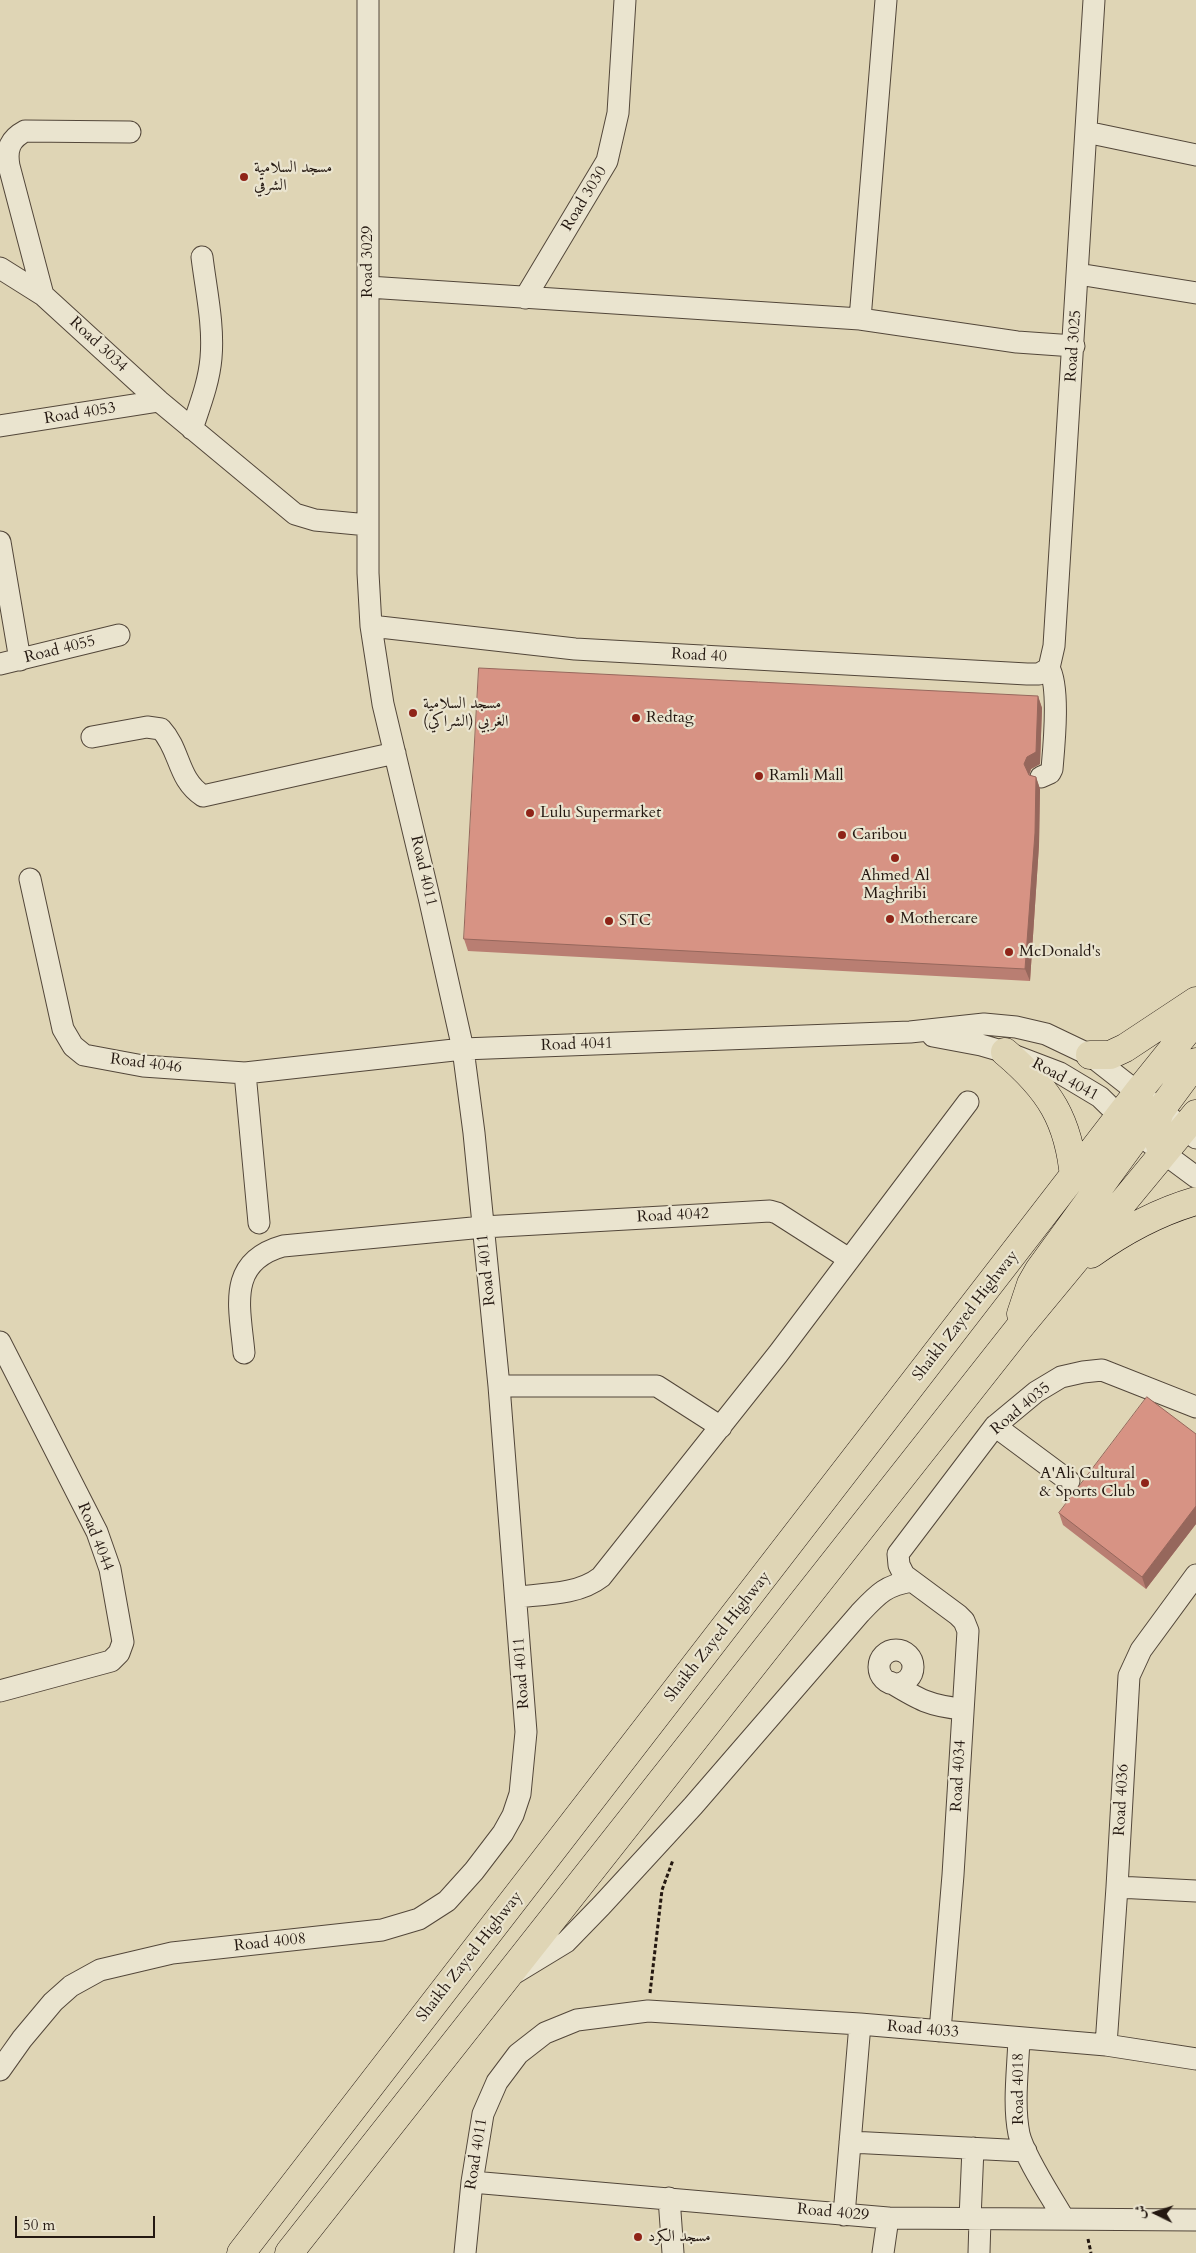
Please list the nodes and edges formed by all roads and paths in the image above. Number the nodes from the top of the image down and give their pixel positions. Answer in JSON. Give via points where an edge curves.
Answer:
{"nodes":[{"id":1,"x":368,"y":0,"type":"edge"},
{"id":2,"x":625,"y":0,"type":"edge"},
{"id":3,"x":886,"y":0,"type":"edge"},
{"id":4,"x":1094,"y":0,"type":"edge"},
{"id":5,"x":130,"y":132,"type":"dead end"},
{"id":6,"x":1086,"y":132,"type":"junction"},
{"id":7,"x":1196,"y":155,"type":"edge"},
{"id":8,"x":202,"y":257,"type":"dead end"},
{"id":9,"x":0,"y":268,"type":"edge"},
{"id":10,"x":1078,"y":274,"type":"junction"},
{"id":11,"x":368,"y":287,"type":"junction"},
{"id":12,"x":1196,"y":293,"type":"edge"},
{"id":13,"x":43,"y":295,"type":"junction"},
{"id":14,"x":525,"y":298,"type":"junction"},
{"id":15,"x":860,"y":318,"type":"junction"},
{"id":16,"x":1074,"y":346,"type":"junction"},
{"id":17,"x":159,"y":401,"type":"junction"},
{"id":18,"x":0,"y":426,"type":"edge"},
{"id":19,"x":192,"y":429,"type":"junction"},
{"id":20,"x":368,"y":525,"type":"junction"},
{"id":21,"x":0,"y":542,"type":"edge"},
{"id":22,"x":371,"y":626,"type":"junction"},
{"id":23,"x":119,"y":636,"type":"dead end"},
{"id":24,"x":20,"y":660,"type":"junction"},
{"id":25,"x":0,"y":664,"type":"edge"},
{"id":26,"x":1049,"y":668,"type":"junction"},
{"id":27,"x":92,"y":737,"type":"dead end"},
{"id":28,"x":395,"y":753,"type":"junction"},
{"id":29,"x":1042,"y":776,"type":"dead end"},
{"id":30,"x":30,"y":879,"type":"dead end"},
{"id":31,"x":1196,"y":1001,"type":"edge"},
{"id":32,"x":1196,"y":1020,"type":"edge"},
{"id":33,"x":910,"y":1032,"type":"junction"},
{"id":34,"x":462,"y":1050,"type":"junction"},
{"id":35,"x":1006,"y":1052,"type":"junction"},
{"id":36,"x":1090,"y":1055,"type":"junction"},
{"id":37,"x":1196,"y":1062,"type":"edge"},
{"id":38,"x":245,"y":1073,"type":"junction"},
{"id":39,"x":1138,"y":1092,"type":"junction"},
{"id":40,"x":968,"y":1102,"type":"dead end"},
{"id":41,"x":1160,"y":1111,"type":"junction"},
{"id":42,"x":1120,"y":1115,"type":"junction"},
{"id":43,"x":1192,"y":1127,"type":"edge"},
{"id":44,"x":1138,"y":1134,"type":"junction"},
{"id":45,"x":1164,"y":1153,"type":"junction"},
{"id":46,"x":1196,"y":1177,"type":"edge"},
{"id":47,"x":1074,"y":1178,"type":"junction"},
{"id":48,"x":1196,"y":1201,"type":"edge"},
{"id":49,"x":259,"y":1223,"type":"dead end"},
{"id":50,"x":483,"y":1227,"type":"junction"},
{"id":51,"x":849,"y":1259,"type":"junction"},
{"id":52,"x":1065,"y":1272,"type":"junction"},
{"id":53,"x":1019,"y":1328,"type":"junction"},
{"id":54,"x":0,"y":1342,"type":"edge"},
{"id":55,"x":244,"y":1354,"type":"dead end"},
{"id":56,"x":499,"y":1386,"type":"junction"},
{"id":57,"x":1195,"y":1404,"type":"edge"},
{"id":58,"x":995,"y":1426,"type":"junction"},
{"id":59,"x":721,"y":1427,"type":"junction"},
{"id":60,"x":1069,"y":1481,"type":"dead end"},
{"id":61,"x":898,"y":1554,"type":"joint"},
{"id":62,"x":1196,"y":1575,"type":"edge"},
{"id":63,"x":912,"y":1581,"type":"junction"},
{"id":64,"x":516,"y":1597,"type":"junction"},
{"id":65,"x":890,"y":1682,"type":"dead end"},
{"id":66,"x":0,"y":1692,"type":"edge"},
{"id":67,"x":963,"y":1709,"type":"junction"},
{"id":68,"x":520,"y":1794,"type":"joint"},
{"id":69,"x":676,"y":1853,"type":"dead end"},
{"id":70,"x":1118,"y":1887,"type":"junction"},
{"id":71,"x":1196,"y":1891,"type":"edge"},
{"id":72,"x":504,"y":1980,"type":"junction"},
{"id":73,"x":648,"y":2011,"type":"junction"},
{"id":74,"x":860,"y":2024,"type":"junction"},
{"id":75,"x":940,"y":2031,"type":"junction"},
{"id":76,"x":1019,"y":2038,"type":"junction"},
{"id":77,"x":1106,"y":2045,"type":"junction"},
{"id":78,"x":1196,"y":2059,"type":"edge"},
{"id":79,"x":0,"y":2070,"type":"edge"},
{"id":80,"x":850,"y":2142,"type":"junction"},
{"id":81,"x":973,"y":2148,"type":"junction"},
{"id":82,"x":1026,"y":2151,"type":"junction"},
{"id":83,"x":472,"y":2182,"type":"junction"},
{"id":84,"x":669,"y":2198,"type":"junction"},
{"id":85,"x":844,"y":2215,"type":"junction"},
{"id":86,"x":888,"y":2218,"type":"junction"},
{"id":87,"x":975,"y":2219,"type":"junction"},
{"id":88,"x":1064,"y":2219,"type":"junction"},
{"id":89,"x":1196,"y":2220,"type":"edge"},
{"id":90,"x":240,"y":2253,"type":"edge"},
{"id":91,"x":289,"y":2253,"type":"edge"},
{"id":92,"x":465,"y":2253,"type":"edge"},
{"id":93,"x":673,"y":2253,"type":"edge"},
{"id":94,"x":883,"y":2253,"type":"edge"},
{"id":95,"x":979,"y":2253,"type":"edge"}],
"edges":[{"from":1,"to":11,"type":"street","name":"Road 3029"},
{"from":2,"to":14,"type":"street","name":"Road 3030","via":[[618,113],[607,161]]},
{"from":3,"to":15,"type":"street"},
{"from":4,"to":6,"type":"street","name":"Road 3025"},
{"from":5,"to":13,"type":"street","via":[[25,131],[9,145],[9,166]]},
{"from":6,"to":7,"type":"street"},
{"from":6,"to":10,"type":"street","name":"Road 3025"},
{"from":8,"to":19,"type":"street","via":[[211,357],[207,384]]},
{"from":9,"to":13,"type":"street","name":"Road 3034"},
{"from":10,"to":12,"type":"street"},
{"from":10,"to":16,"type":"street","name":"Road 3025"},
{"from":11,"to":14,"type":"street"},
{"from":11,"to":20,"type":"street","name":"Road 3029"},
{"from":13,"to":17,"type":"street","name":"Road 3034"},
{"from":14,"to":15,"type":"street"},
{"from":15,"to":16,"type":"street","via":[[1017,342]]},
{"from":16,"to":26,"type":"street","name":"Road 3025","via":[[1054,646]]},
{"from":17,"to":18,"type":"street","name":"Road 4053"},
{"from":17,"to":19,"type":"street","name":"Road 3034"},
{"from":19,"to":20,"type":"street","name":"Road 3034","via":[[295,514],[315,520]]},
{"from":20,"to":22,"type":"street","name":"Road 4011"},
{"from":21,"to":24,"type":"street"},
{"from":22,"to":26,"type":"street","name":"Road 40","via":[[575,649],[1027,674],[1039,674]]},
{"from":22,"to":28,"type":"street","name":"Road 4011","via":[[383,704]]},
{"from":23,"to":24,"type":"street","name":"Road 4055"},
{"from":24,"to":25,"type":"street","name":"Road 4055"},
{"from":26,"to":29,"type":"street","via":[[1055,688],[1052,764],[1050,774]]},
{"from":27,"to":28,"type":"street","via":[[147,727],[161,729],[170,739],[183,775],[203,796]]},
{"from":28,"to":34,"type":"street","name":"Road 4011"},
{"from":30,"to":38,"type":"street","name":"Road 4046","via":[[63,1029],[73,1046],[84,1055],[143,1066]]},
{"from":31,"to":36,"type":"main road","via":[[1125,1048],[1110,1055]]},
{"from":32,"to":39,"type":"main road","name":"Shaikh Zayed Highway"},
{"from":33,"to":34,"type":"street","name":"Road 4041"},
{"from":33,"to":35,"type":"street","name":"Road 4041"},
{"from":33,"to":36,"type":"street","name":"Road 4041","via":[[984,1024],[1016,1027],[1046,1034]]},
{"from":34,"to":38,"type":"street","name":"Road 4041"},
{"from":34,"to":50,"type":"street","name":"Road 4011"},
{"from":35,"to":42,"type":"street","name":"Road 4041","via":[[1088,1088]]},
{"from":35,"to":47,"type":"main road","via":[[1035,1080],[1057,1112],[1072,1153]]},
{"from":36,"to":39,"type":"street","name":"Road 4041"},
{"from":37,"to":41,"type":"main road"},
{"from":38,"to":49,"type":"street"},
{"from":39,"to":41,"type":"street","name":"Road 4041"},
{"from":39,"to":42,"type":"main road","name":"Shaikh Zayed Highway"},
{"from":39,"to":44,"type":"main road","via":[[1142,1114]]},
{"from":40,"to":51,"type":"street"},
{"from":41,"to":43,"type":"street","name":"Road 4041"},
{"from":41,"to":45,"type":"main road","via":[[1156,1119],[1156,1137]]},
{"from":42,"to":44,"type":"street","name":"Road 4041"},
{"from":42,"to":47,"type":"main road","name":"Shaikh Zayed Highway"},
{"from":43,"to":45,"type":"main road"},
{"from":44,"to":45,"type":"street","name":"Road 4041"},
{"from":44,"to":53,"type":"main road","via":[[1040,1270],[1026,1298]]},
{"from":45,"to":46,"type":"street","name":"Road 4041"},
{"from":45,"to":52,"type":"main road"},
{"from":47,"to":90,"type":"main road","name":"Shaikh Zayed Highway"},
{"from":48,"to":52,"type":"main road","via":[[1125,1231]]},
{"from":50,"to":51,"type":"street","name":"Road 4042","via":[[770,1211]]},
{"from":50,"to":55,"type":"street","name":"Road 4042","via":[[283,1246],[270,1250],[258,1257],[242,1278],[239,1305]]},
{"from":50,"to":56,"type":"street","name":"Road 4011"},
{"from":51,"to":59,"type":"street"},
{"from":52,"to":53,"type":"main road"},
{"from":53,"to":72,"type":"main road"},
{"from":54,"to":66,"type":"street","name":"Road 4044","via":[[97,1532],[110,1569],[123,1642],[111,1661]]},
{"from":56,"to":59,"type":"street","via":[[657,1386]]},
{"from":56,"to":64,"type":"street","name":"Road 4011"},
{"from":57,"to":58,"type":"street","name":"Road 4035","via":[[1102,1370],[1083,1372],[1061,1377],[1036,1392]]},
{"from":58,"to":60,"type":"street"},
{"from":58,"to":61,"type":"street","name":"Road 4035"},
{"from":59,"to":64,"type":"street","via":[[594,1583],[576,1590]]},
{"from":61,"to":63,"type":"street","name":"Road 4034","via":[[901,1571]]},
{"from":62,"to":70,"type":"street","name":"Road 4036","via":[[1141,1650],[1129,1676]]},
{"from":63,"to":67,"type":"street","name":"Road 4034","via":[[958,1615],[968,1631]]},
{"from":63,"to":72,"type":"street","via":[[882,1590],[693,1806],[566,1942]]},
{"from":64,"to":68,"type":"street","name":"Road 4011","via":[[526,1732]]},
{"from":65,"to":67,"type":"street","via":[[924,1702]]},
{"from":67,"to":75,"type":"street","name":"Road 4034"},
{"from":68,"to":79,"type":"street","name":"Road 4008","via":[[503,1833],[474,1871],[447,1901],[419,1919],[382,1930],[172,1953],[100,1970],[71,1986],[53,2002]]},
{"from":69,"to":73,"type":"path","via":[[662,1890]]},
{"from":70,"to":71,"type":"street"},
{"from":70,"to":77,"type":"street","name":"Road 4036"},
{"from":72,"to":91,"type":"main road"},
{"from":73,"to":74,"type":"street","name":"Road 4033"},
{"from":73,"to":83,"type":"street","name":"Road 4011","via":[[577,2020],[545,2033],[518,2054],[497,2082],[483,2114]]},
{"from":74,"to":75,"type":"street","name":"Road 4033"},
{"from":74,"to":80,"type":"street"},
{"from":75,"to":76,"type":"street","name":"Road 4033"},
{"from":76,"to":77,"type":"street","name":"Road 4033"},
{"from":76,"to":82,"type":"street","name":"Road 4018","via":[[1018,2120]]},
{"from":77,"to":78,"type":"street","name":"Road 4033"},
{"from":80,"to":81,"type":"street"},
{"from":80,"to":85,"type":"street"},
{"from":81,"to":82,"type":"street"},
{"from":81,"to":87,"type":"street"},
{"from":82,"to":88,"type":"street","name":"Road 4018"},
{"from":83,"to":84,"type":"street","name":"Road 4029"},
{"from":83,"to":92,"type":"street","name":"Road 4011"},
{"from":84,"to":85,"type":"street","name":"Road 4029"},
{"from":84,"to":93,"type":"street"},
{"from":85,"to":86,"type":"street","name":"Road 4029"},
{"from":86,"to":87,"type":"street","name":"Road 4029"},
{"from":86,"to":94,"type":"street"},
{"from":87,"to":88,"type":"street","name":"Road 4029"},
{"from":87,"to":95,"type":"street"},
{"from":88,"to":89,"type":"street","name":"Road 4029"}]}
